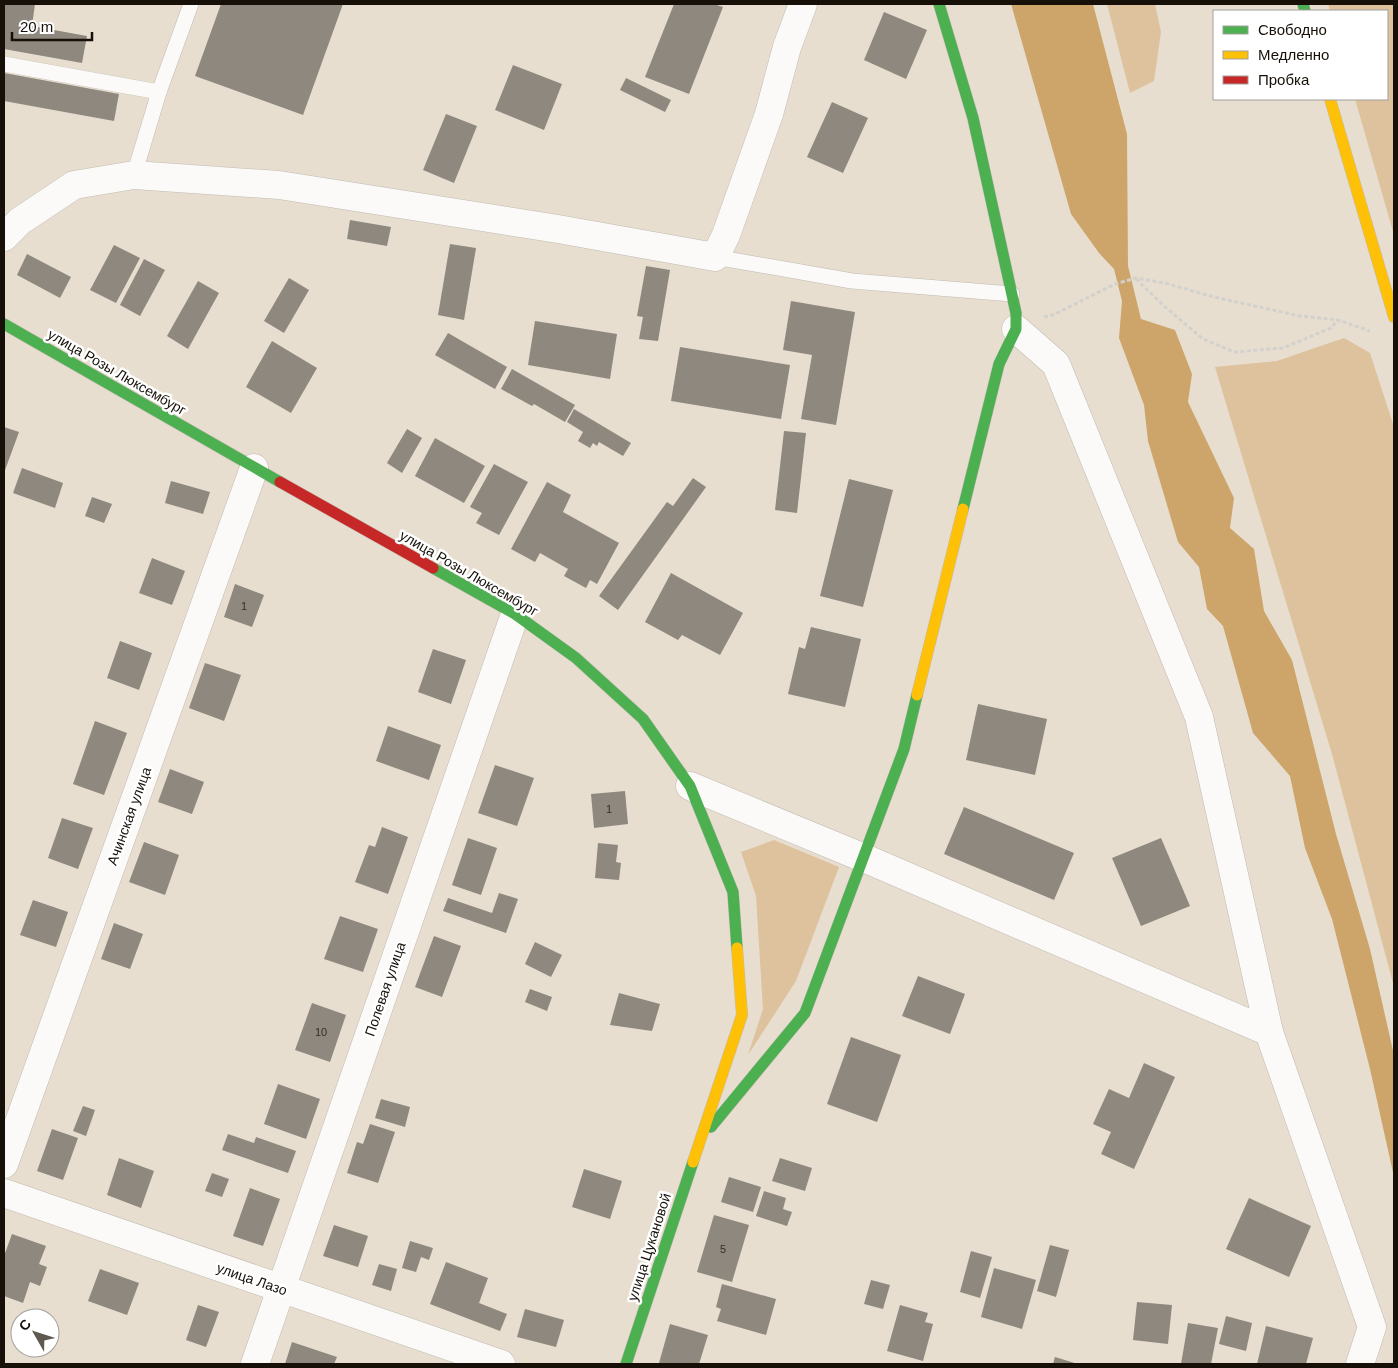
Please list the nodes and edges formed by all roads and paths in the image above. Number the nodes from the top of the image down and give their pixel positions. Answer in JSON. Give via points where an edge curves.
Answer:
{"nodes":[{"id":1,"x":191,"y":4,"type":"edge"},
{"id":2,"x":803,"y":4,"type":"edge"},
{"id":3,"x":939,"y":4,"type":"edge"},
{"id":4,"x":4,"y":64,"type":"edge"},
{"id":5,"x":159,"y":92,"type":"junction"},
{"id":6,"x":1330,"y":100,"type":"edge"},
{"id":7,"x":134,"y":175,"type":"junction"},
{"id":8,"x":4,"y":237,"type":"edge"},
{"id":9,"x":715,"y":257,"type":"junction"},
{"id":10,"x":1136,"y":278,"type":"junction"},
{"id":11,"x":1012,"y":294,"type":"junction"},
{"id":12,"x":1394,"y":317,"type":"edge"},
{"id":13,"x":1338,"y":320,"type":"junction"},
{"id":14,"x":1016,"y":321,"type":"junction"},
{"id":15,"x":4,"y":324,"type":"edge"},
{"id":16,"x":1376,"y":333,"type":"dead end"},
{"id":17,"x":254,"y":468,"type":"junction"},
{"id":18,"x":515,"y":614,"type":"junction"},
{"id":19,"x":690,"y":786,"type":"junction"},
{"id":20,"x":864,"y":858,"type":"junction"},
{"id":21,"x":1269,"y":1032,"type":"junction"},
{"id":22,"x":700,"y":1140,"type":"junction"},
{"id":23,"x":4,"y":1164,"type":"edge"},
{"id":24,"x":4,"y":1193,"type":"edge"},
{"id":25,"x":280,"y":1289,"type":"junction"},
{"id":26,"x":255,"y":1364,"type":"edge"},
{"id":27,"x":501,"y":1364,"type":"edge"},
{"id":28,"x":626,"y":1364,"type":"edge"},
{"id":29,"x":1360,"y":1364,"type":"edge"}],
"edges":[{"from":1,"to":5,"type":"lane"},
{"from":2,"to":9,"type":"street","via":[[787,47],[769,114],[726,235]]},
{"from":3,"to":11,"type":"street","via":[[958,61]]},
{"from":4,"to":5,"type":"lane"},
{"from":5,"to":7,"type":"lane"},
{"from":6,"to":12,"type":"street"},
{"from":7,"to":8,"type":"street","via":[[74,185],[20,221]]},
{"from":7,"to":9,"type":"street","via":[[280,185]]},
{"from":9,"to":11,"type":"lane","via":[[852,281]]},
{"from":10,"to":13,"type":"path","via":[[1300,316]]},
{"from":10,"to":13,"type":"path","via":[[1203,339],[1234,352],[1282,348],[1331,328]]},
{"from":10,"to":14,"type":"path","via":[[1115,284],[1053,315]]},
{"from":11,"to":14,"type":"street"},
{"from":13,"to":16,"type":"path"},
{"from":14,"to":20,"type":"street","via":[[999,364],[904,749]]},
{"from":14,"to":21,"type":"street","via":[[1056,364],[1199,717]]},
{"from":15,"to":17,"type":"street","name":"улица Розы Люксембург"},
{"from":17,"to":18,"type":"street","name":"улица Розы Люксембург"},
{"from":17,"to":23,"type":"street","name":"Ачинская улица"},
{"from":18,"to":19,"type":"street","name":"улица Розы Люксембург","via":[[576,658],[643,719]]},
{"from":18,"to":25,"type":"street","name":"Полевая улица"},
{"from":19,"to":20,"type":"street"},
{"from":19,"to":22,"type":"street","name":"улица Розы Люксембург","via":[[733,892],[742,1016]]},
{"from":20,"to":21,"type":"street"},
{"from":20,"to":22,"type":"street","via":[[804,1013]]},
{"from":21,"to":29,"type":"street","via":[[1372,1327]]},
{"from":22,"to":28,"type":"street","name":"улица Цукановой"},
{"from":24,"to":25,"type":"street","name":"улица Лазо"},
{"from":25,"to":26,"type":"street","name":"Полевая улица"},
{"from":25,"to":27,"type":"street","name":"улица Лазо"}]}
